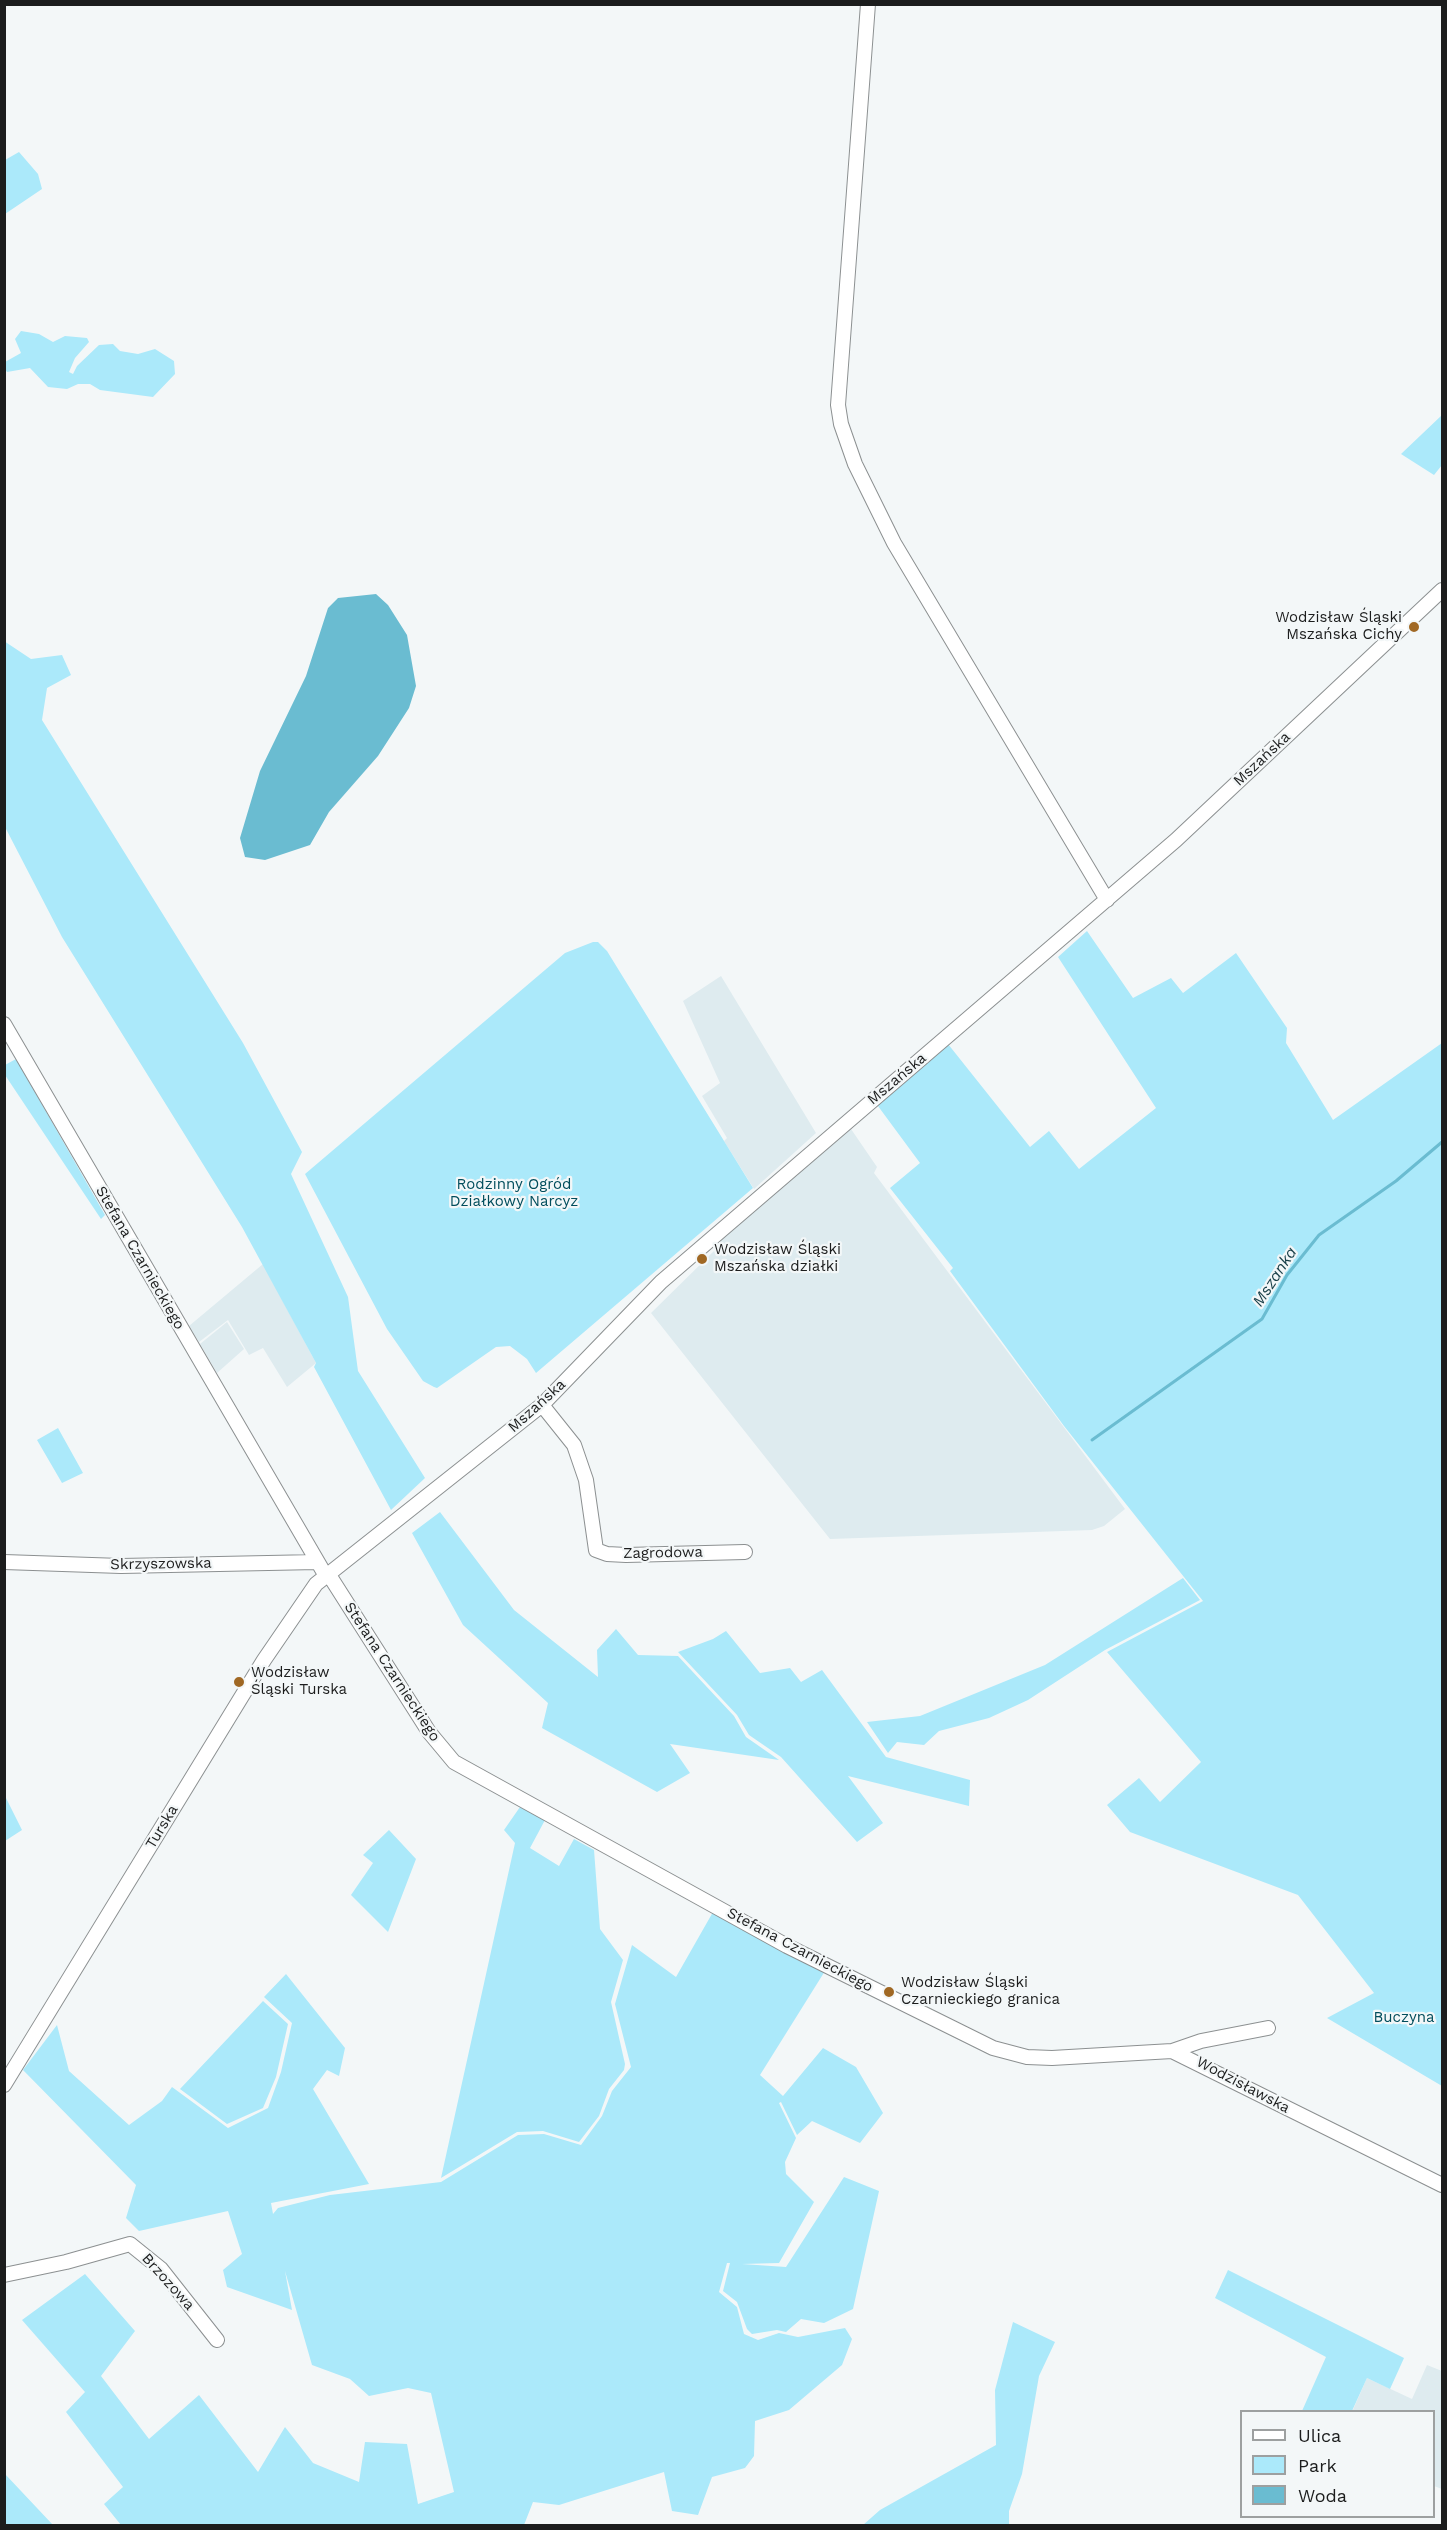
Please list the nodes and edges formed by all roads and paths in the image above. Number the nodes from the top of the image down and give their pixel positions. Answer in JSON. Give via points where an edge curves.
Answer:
{"nodes":[{"id":1,"x":868,"y":4,"type":"edge"},
{"id":2,"x":1443,"y":590,"type":"edge"},
{"id":3,"x":1107,"y":900,"type":"junction"},
{"id":4,"x":4,"y":1024,"type":"edge"},
{"id":5,"x":542,"y":1405,"type":"junction"},
{"id":6,"x":745,"y":1552,"type":"dead end"},
{"id":7,"x":4,"y":1562,"type":"edge"},
{"id":8,"x":317,"y":1562,"type":"junction"},
{"id":9,"x":327,"y":1574,"type":"junction"},
{"id":10,"x":1268,"y":2028,"type":"dead end"},
{"id":11,"x":1172,"y":2051,"type":"junction"},
{"id":12,"x":4,"y":2085,"type":"edge"},
{"id":13,"x":1443,"y":2185,"type":"edge"},
{"id":14,"x":4,"y":2275,"type":"edge"},
{"id":15,"x":217,"y":2340,"type":"dead end"}],
"edges":[{"from":1,"to":3,"type":"street","via":[[839,393],[841,424],[855,464],[894,543]]},
{"from":2,"to":3,"type":"street","name":"Mszańska"},
{"from":3,"to":5,"type":"street","name":"Mszańska","via":[[661,1282]]},
{"from":4,"to":8,"type":"street","name":"Stefana Czarnieckiego"},
{"from":5,"to":6,"type":"street","name":"Zagrodowa","via":[[574,1445],[586,1480],[596,1550],[626,1555]]},
{"from":5,"to":9,"type":"street","name":"Mszańska"},
{"from":7,"to":8,"type":"street","name":"Skrzyszowska","via":[[121,1566]]},
{"from":8,"to":9,"type":"street","name":"Stefana Czarnieckiego"},
{"from":9,"to":11,"type":"street","name":"Stefana Czarnieckiego","via":[[443,1752],[465,1771],[828,1967],[1002,2051],[1028,2057],[1080,2058]]},
{"from":9,"to":12,"type":"street","name":"Turska","via":[[303,1600],[269,1652]]},
{"from":10,"to":11,"type":"street"},
{"from":11,"to":13,"type":"street","name":"Wodzisławska"},
{"from":14,"to":15,"type":"street","name":"Brzozowa","via":[[130,2244],[161,2269]]}]}
